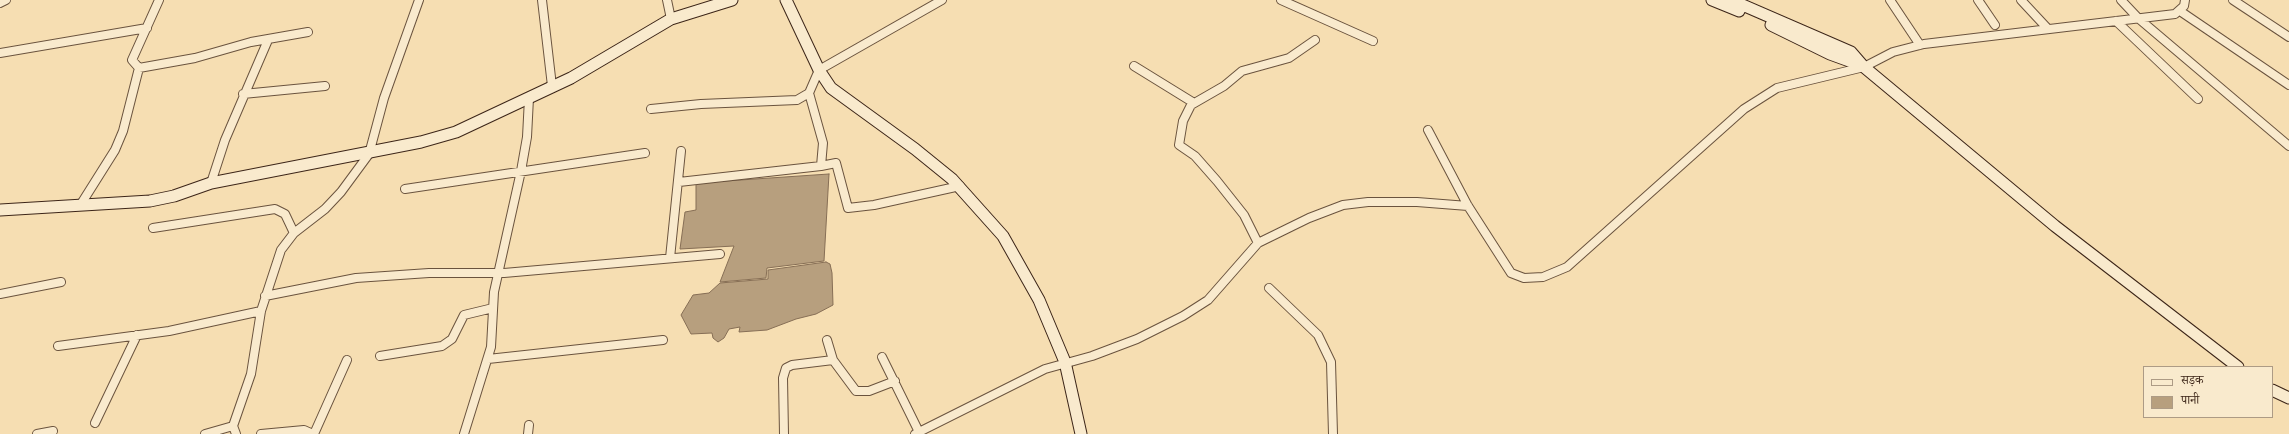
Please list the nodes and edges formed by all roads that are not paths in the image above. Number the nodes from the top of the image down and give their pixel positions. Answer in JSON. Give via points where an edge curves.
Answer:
{"nodes":[{"id":1,"x":6,"y":0,"type":"edge"},
{"id":2,"x":159,"y":0,"type":"edge"},
{"id":3,"x":419,"y":0,"type":"edge"},
{"id":4,"x":542,"y":0,"type":"edge"},
{"id":5,"x":667,"y":0,"type":"edge"},
{"id":6,"x":732,"y":0,"type":"edge"},
{"id":7,"x":786,"y":0,"type":"edge"},
{"id":8,"x":942,"y":0,"type":"edge"},
{"id":9,"x":1712,"y":0,"type":"edge"},
{"id":10,"x":1731,"y":0,"type":"edge"},
{"id":11,"x":1890,"y":0,"type":"edge"},
{"id":12,"x":1978,"y":0,"type":"edge"},
{"id":13,"x":2022,"y":0,"type":"edge"},
{"id":14,"x":2121,"y":0,"type":"edge"},
{"id":15,"x":2185,"y":0,"type":"edge"},
{"id":16,"x":2232,"y":0,"type":"edge"},
{"id":17,"x":1285,"y":1,"type":"edge"},
{"id":18,"x":0,"y":3,"type":"edge"},
{"id":19,"x":2180,"y":11,"type":"junction"},
{"id":20,"x":2138,"y":18,"type":"junction"},
{"id":21,"x":671,"y":19,"type":"junction"},
{"id":22,"x":2116,"y":21,"type":"junction"},
{"id":23,"x":1995,"y":25,"type":"dead end"},
{"id":24,"x":147,"y":28,"type":"junction"},
{"id":25,"x":2048,"y":30,"type":"junction"},
{"id":26,"x":308,"y":32,"type":"dead end"},
{"id":27,"x":2289,"y":38,"type":"edge"},
{"id":28,"x":268,"y":40,"type":"junction"},
{"id":29,"x":1316,"y":40,"type":"dead end"},
{"id":30,"x":1373,"y":41,"type":"dead end"},
{"id":31,"x":1920,"y":45,"type":"junction"},
{"id":32,"x":0,"y":53,"type":"edge"},
{"id":33,"x":1134,"y":66,"type":"dead end"},
{"id":34,"x":1864,"y":67,"type":"junction"},
{"id":35,"x":138,"y":68,"type":"junction"},
{"id":36,"x":820,"y":70,"type":"junction"},
{"id":37,"x":2289,"y":85,"type":"edge"},
{"id":38,"x":325,"y":86,"type":"dead end"},
{"id":39,"x":552,"y":86,"type":"junction"},
{"id":40,"x":809,"y":93,"type":"junction"},
{"id":41,"x":243,"y":94,"type":"junction"},
{"id":42,"x":529,"y":98,"type":"junction"},
{"id":43,"x":2198,"y":99,"type":"dead end"},
{"id":44,"x":1194,"y":103,"type":"junction"},
{"id":45,"x":651,"y":109,"type":"dead end"},
{"id":46,"x":1428,"y":130,"type":"dead end"},
{"id":47,"x":2289,"y":146,"type":"edge"},
{"id":48,"x":681,"y":151,"type":"dead end"},
{"id":49,"x":645,"y":153,"type":"dead end"},
{"id":50,"x":369,"y":154,"type":"junction"},
{"id":51,"x":821,"y":166,"type":"junction"},
{"id":52,"x":521,"y":172,"type":"junction"},
{"id":53,"x":679,"y":182,"type":"junction"},
{"id":54,"x":211,"y":183,"type":"junction"},
{"id":55,"x":960,"y":186,"type":"junction"},
{"id":56,"x":405,"y":188,"type":"dead end"},
{"id":57,"x":81,"y":204,"type":"junction"},
{"id":58,"x":1468,"y":206,"type":"junction"},
{"id":59,"x":0,"y":210,"type":"edge"},
{"id":60,"x":153,"y":228,"type":"dead end"},
{"id":61,"x":294,"y":232,"type":"junction"},
{"id":62,"x":1258,"y":243,"type":"junction"},
{"id":63,"x":720,"y":254,"type":"dead end"},
{"id":64,"x":670,"y":258,"type":"junction"},
{"id":65,"x":498,"y":272,"type":"junction"},
{"id":66,"x":61,"y":282,"type":"dead end"},
{"id":67,"x":1269,"y":288,"type":"dead end"},
{"id":68,"x":0,"y":294,"type":"edge"},
{"id":69,"x":265,"y":296,"type":"junction"},
{"id":70,"x":492,"y":308,"type":"junction"},
{"id":71,"x":261,"y":311,"type":"junction"},
{"id":72,"x":137,"y":335,"type":"junction"},
{"id":73,"x":663,"y":340,"type":"dead end"},
{"id":74,"x":827,"y":340,"type":"dead end"},
{"id":75,"x":58,"y":346,"type":"dead end"},
{"id":76,"x":380,"y":356,"type":"dead end"},
{"id":77,"x":882,"y":357,"type":"dead end"},
{"id":78,"x":488,"y":359,"type":"junction"},
{"id":79,"x":348,"y":360,"type":"dead end"},
{"id":80,"x":833,"y":360,"type":"junction"},
{"id":81,"x":1065,"y":362,"type":"junction"},
{"id":82,"x":2237,"y":366,"type":"edge"},
{"id":83,"x":895,"y":381,"type":"junction"},
{"id":84,"x":2273,"y":390,"type":"edge"},
{"id":85,"x":2289,"y":398,"type":"edge"},
{"id":86,"x":95,"y":423,"type":"dead end"},
{"id":87,"x":234,"y":430,"type":"edge"},
{"id":88,"x":53,"y":431,"type":"dead end"},
{"id":89,"x":917,"y":433,"type":"edge"},
{"id":90,"x":37,"y":434,"type":"edge"},
{"id":91,"x":205,"y":434,"type":"edge"},
{"id":92,"x":261,"y":434,"type":"edge"},
{"id":93,"x":313,"y":434,"type":"edge"},
{"id":94,"x":464,"y":434,"type":"edge"},
{"id":95,"x":784,"y":434,"type":"edge"},
{"id":96,"x":1081,"y":434,"type":"edge"},
{"id":97,"x":1333,"y":434,"type":"edge"}],
"edges":[{"from":1,"to":18,"type":"street"},
{"from":2,"to":24,"type":"street"},
{"from":3,"to":50,"type":"street","via":[[384,98]]},
{"from":4,"to":39,"type":"street"},
{"from":5,"to":21,"type":"street"},
{"from":6,"to":21,"type":"street"},
{"from":7,"to":36,"type":"street"},
{"from":8,"to":36,"type":"street"},
{"from":9,"to":34,"type":"street"},
{"from":10,"to":34,"type":"street","via":[[1851,52]]},
{"from":11,"to":31,"type":"street"},
{"from":12,"to":23,"type":"street"},
{"from":13,"to":25,"type":"street"},
{"from":14,"to":20,"type":"street"},
{"from":15,"to":19,"type":"street"},
{"from":16,"to":27,"type":"street"},
{"from":17,"to":30,"type":"street"},
{"from":19,"to":20,"type":"street","via":[[2175,14]]},
{"from":19,"to":37,"type":"street"},
{"from":20,"to":22,"type":"street"},
{"from":20,"to":47,"type":"street"},
{"from":21,"to":39,"type":"street","via":[[613,55]]},
{"from":22,"to":25,"type":"street"},
{"from":22,"to":43,"type":"street"},
{"from":24,"to":32,"type":"street"},
{"from":24,"to":35,"type":"street","via":[[132,60]]},
{"from":25,"to":31,"type":"street"},
{"from":26,"to":28,"type":"street"},
{"from":28,"to":35,"type":"street","via":[[251,42],[195,58]]},
{"from":28,"to":41,"type":"street"},
{"from":29,"to":44,"type":"street","via":[[1289,58],[1242,71],[1224,86]]},
{"from":31,"to":34,"type":"street","via":[[1893,52]]},
{"from":33,"to":44,"type":"street"},
{"from":34,"to":58,"type":"street","via":[[1777,88],[1744,109],[1567,267],[1543,277],[1524,278],[1511,272]]},
{"from":34,"to":82,"type":"street","via":[[2055,226]]},
{"from":35,"to":57,"type":"street","via":[[118,143]]},
{"from":36,"to":40,"type":"street"},
{"from":36,"to":55,"type":"street","via":[[831,88],[840,96],[915,148]]},
{"from":38,"to":41,"type":"street"},
{"from":39,"to":42,"type":"street"},
{"from":40,"to":45,"type":"street","via":[[797,100]]},
{"from":40,"to":51,"type":"street","via":[[823,143]]},
{"from":41,"to":54,"type":"street"},
{"from":42,"to":50,"type":"street","via":[[456,132]]},
{"from":42,"to":52,"type":"street","via":[[527,137]]},
{"from":44,"to":62,"type":"street","via":[[1183,120],[1179,145],[1195,156],[1217,181],[1244,215]]},
{"from":46,"to":58,"type":"street"},
{"from":48,"to":53,"type":"street"},
{"from":49,"to":52,"type":"street"},
{"from":50,"to":54,"type":"street"},
{"from":50,"to":61,"type":"street","via":[[325,209]]},
{"from":51,"to":53,"type":"street"},
{"from":51,"to":55,"type":"street","via":[[836,163],[848,208],[874,206]]},
{"from":52,"to":56,"type":"street"},
{"from":52,"to":65,"type":"street"},
{"from":53,"to":64,"type":"street"},
{"from":54,"to":57,"type":"street","via":[[150,201]]},
{"from":55,"to":81,"type":"street","via":[[989,218],[1016,255],[1039,300]]},
{"from":57,"to":59,"type":"street"},
{"from":58,"to":62,"type":"street","via":[[1417,202],[1343,205],[1309,218]]},
{"from":60,"to":61,"type":"street","via":[[275,209],[285,214]]},
{"from":61,"to":69,"type":"street","via":[[281,250]]},
{"from":62,"to":81,"type":"street","via":[[1208,300],[1183,316],[1137,339],[1092,356]]},
{"from":63,"to":64,"type":"street"},
{"from":64,"to":65,"type":"street"},
{"from":65,"to":69,"type":"street","via":[[356,278]]},
{"from":65,"to":70,"type":"street"},
{"from":66,"to":68,"type":"street"},
{"from":67,"to":97,"type":"street","via":[[1318,335],[1331,362]]},
{"from":69,"to":71,"type":"street"},
{"from":70,"to":76,"type":"street","via":[[464,315],[452,338],[442,346]]},
{"from":70,"to":78,"type":"street","via":[[491,347]]},
{"from":71,"to":72,"type":"street","via":[[169,331]]},
{"from":71,"to":87,"type":"street","via":[[251,374]]},
{"from":72,"to":75,"type":"street"},
{"from":72,"to":86,"type":"street"},
{"from":73,"to":78,"type":"street"},
{"from":74,"to":80,"type":"street"},
{"from":77,"to":83,"type":"street"},
{"from":78,"to":94,"type":"street"},
{"from":79,"to":93,"type":"street"},
{"from":80,"to":83,"type":"street","via":[[856,391],[869,391]]},
{"from":80,"to":95,"type":"street","via":[[786,368],[783,378]]},
{"from":81,"to":89,"type":"street","via":[[1030,376]]},
{"from":81,"to":96,"type":"street"},
{"from":83,"to":89,"type":"street"},
{"from":84,"to":85,"type":"street"},
{"from":87,"to":91,"type":"street"},
{"from":88,"to":90,"type":"street"},
{"from":92,"to":93,"type":"street","via":[[304,430]]}]}
